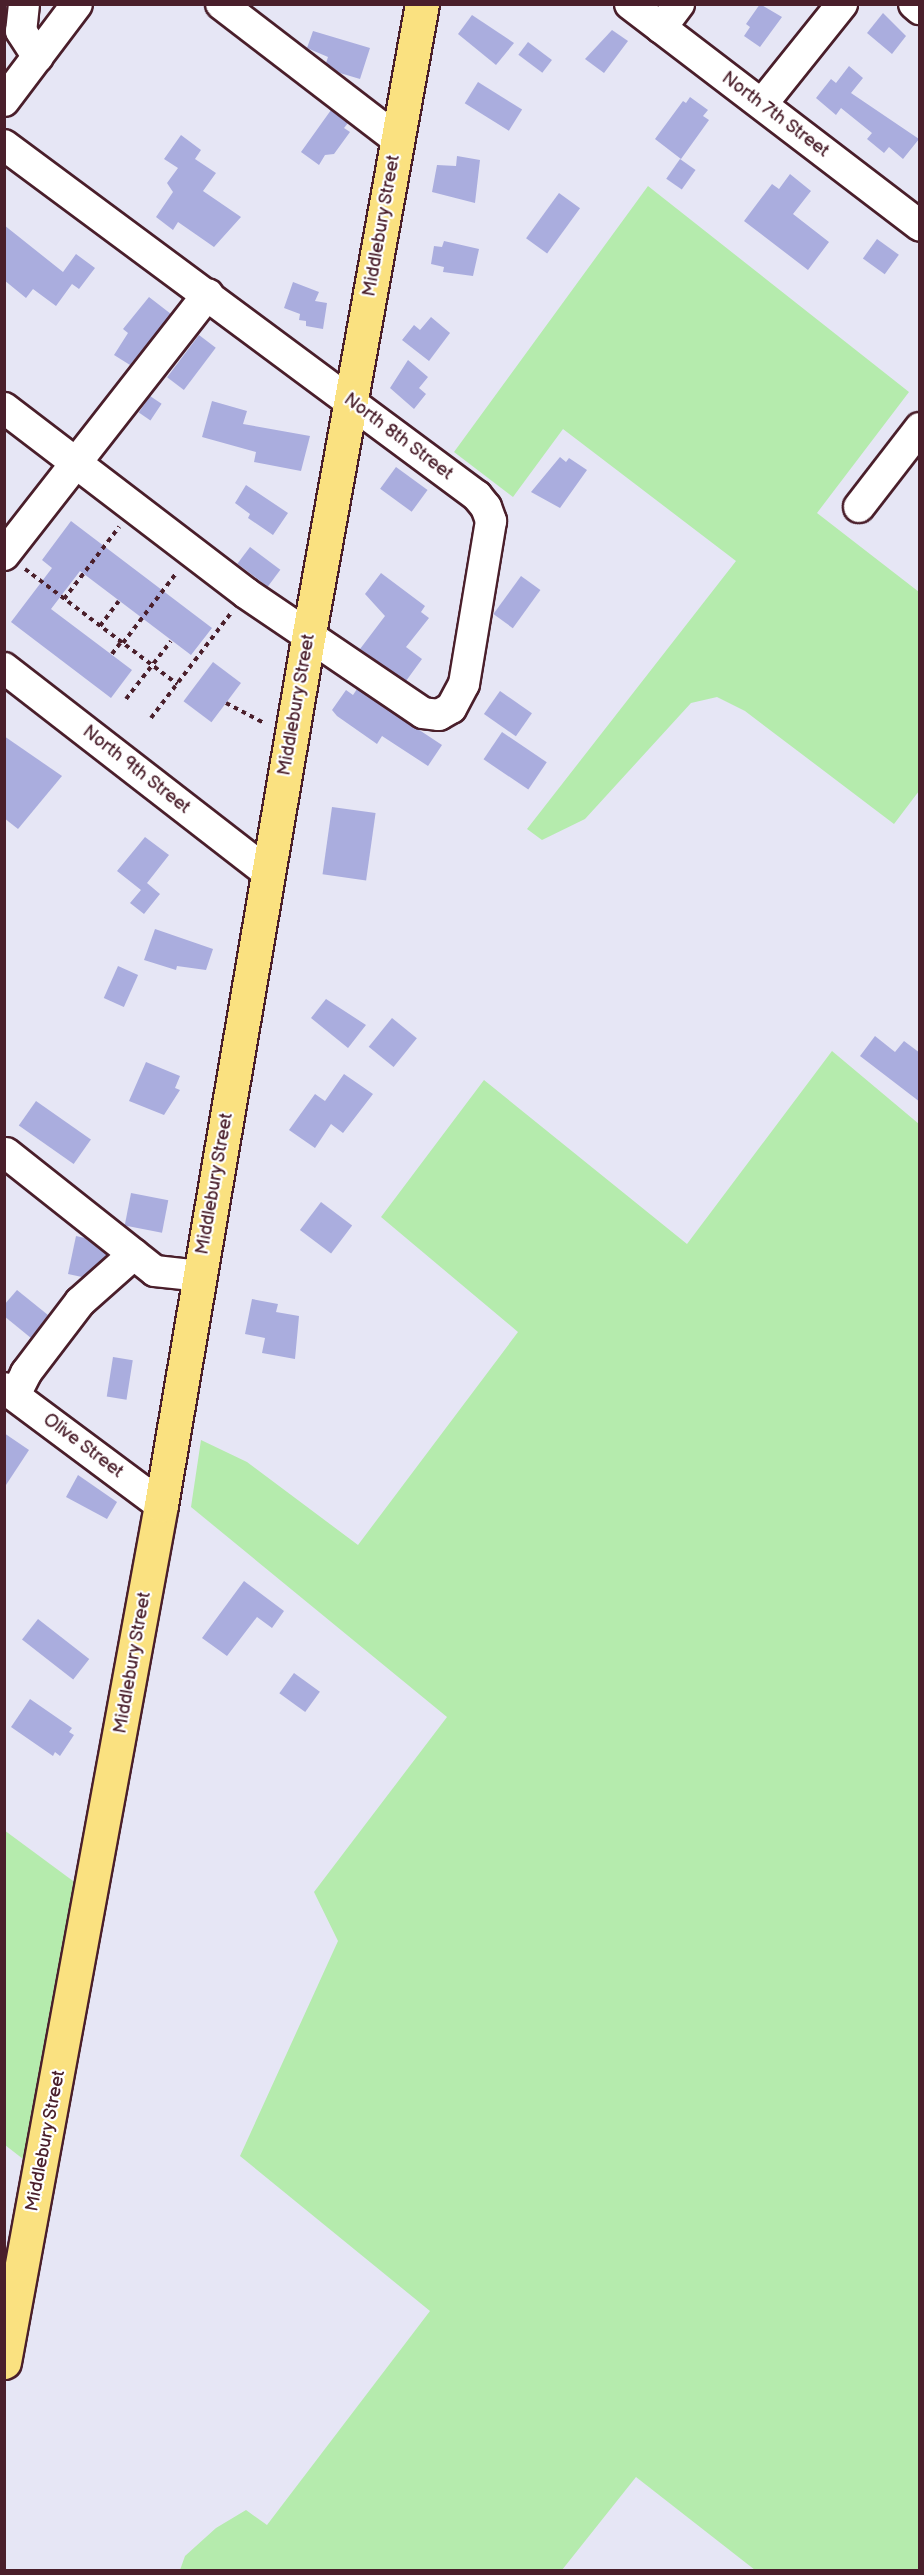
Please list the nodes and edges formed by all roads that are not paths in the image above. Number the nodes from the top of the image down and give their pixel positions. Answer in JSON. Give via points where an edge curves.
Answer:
{"nodes":[{"id":1,"x":24,"y":4,"type":"edge"},
{"id":2,"x":77,"y":4,"type":"edge"},
{"id":3,"x":221,"y":4,"type":"edge"},
{"id":4,"x":422,"y":4,"type":"edge"},
{"id":5,"x":630,"y":4,"type":"edge"},
{"id":6,"x":679,"y":4,"type":"edge"},
{"id":7,"x":842,"y":4,"type":"edge"},
{"id":8,"x":914,"y":4,"type":"edge"},
{"id":9,"x":920,"y":9,"type":"edge"},
{"id":10,"x":661,"y":28,"type":"junction"},
{"id":11,"x":38,"y":57,"type":"junction"},
{"id":12,"x":4,"y":101,"type":"edge"},
{"id":13,"x":762,"y":104,"type":"junction"},
{"id":14,"x":397,"y":139,"type":"junction"},
{"id":15,"x":4,"y":145,"type":"edge"},
{"id":16,"x":920,"y":226,"type":"edge"},
{"id":17,"x":208,"y":294,"type":"junction"},
{"id":18,"x":350,"y":402,"type":"junction"},
{"id":19,"x":4,"y":408,"type":"edge"},
{"id":20,"x":920,"y":428,"type":"edge"},
{"id":21,"x":77,"y":462,"type":"junction"},
{"id":22,"x":859,"y":507,"type":"dead end"},
{"id":23,"x":5,"y":554,"type":"edge"},
{"id":24,"x":309,"y":633,"type":"junction"},
{"id":25,"x":4,"y":668,"type":"edge"},
{"id":26,"x":268,"y":873,"type":"junction"},
{"id":27,"x":6,"y":1153,"type":"edge"},
{"id":28,"x":134,"y":1254,"type":"junction"},
{"id":29,"x":200,"y":1276,"type":"junction"},
{"id":30,"x":10,"y":1392,"type":"edge"},
{"id":31,"x":161,"y":1505,"type":"junction"},
{"id":32,"x":4,"y":2362,"type":"edge"}],
"edges":[{"from":1,"to":11,"type":"street","via":[[21,31]]},
{"from":2,"to":11,"type":"street"},
{"from":3,"to":14,"type":"street"},
{"from":4,"to":14,"type":"main road","name":"Middlebury Street"},
{"from":5,"to":10,"type":"street","name":"North 7th Street"},
{"from":6,"to":10,"type":"street"},
{"from":7,"to":13,"type":"street"},
{"from":8,"to":9,"type":"street"},
{"from":10,"to":13,"type":"street","name":"North 7th Street"},
{"from":11,"to":12,"type":"street"},
{"from":13,"to":16,"type":"street","name":"North 7th Street"},
{"from":14,"to":18,"type":"main road","name":"Middlebury Street"},
{"from":15,"to":17,"type":"street","name":"North 8th Street"},
{"from":17,"to":18,"type":"street","name":"North 8th Street"},
{"from":17,"to":21,"type":"street"},
{"from":18,"to":24,"type":"main road","name":"Middlebury Street"},
{"from":18,"to":24,"type":"street","name":"North 8th Street","via":[[477,496],[486,507],[491,520],[464,684],[451,708],[439,715],[423,713]]},
{"from":19,"to":21,"type":"street","name":"North 8th Street"},
{"from":20,"to":22,"type":"street"},
{"from":21,"to":23,"type":"street"},
{"from":21,"to":24,"type":"street","name":"North 8th Street","via":[[246,593]]},
{"from":24,"to":26,"type":"main road","name":"Middlebury Street"},
{"from":25,"to":26,"type":"street","name":"North 9th Street"},
{"from":26,"to":29,"type":"main road","name":"Middlebury Street"},
{"from":27,"to":28,"type":"street"},
{"from":28,"to":29,"type":"street","via":[[155,1271]]},
{"from":28,"to":30,"type":"street","via":[[80,1302]]},
{"from":29,"to":31,"type":"main road","name":"Middlebury Street"},
{"from":30,"to":31,"type":"street","name":"Olive Street"},
{"from":31,"to":32,"type":"main road","name":"Middlebury Street"}]}
